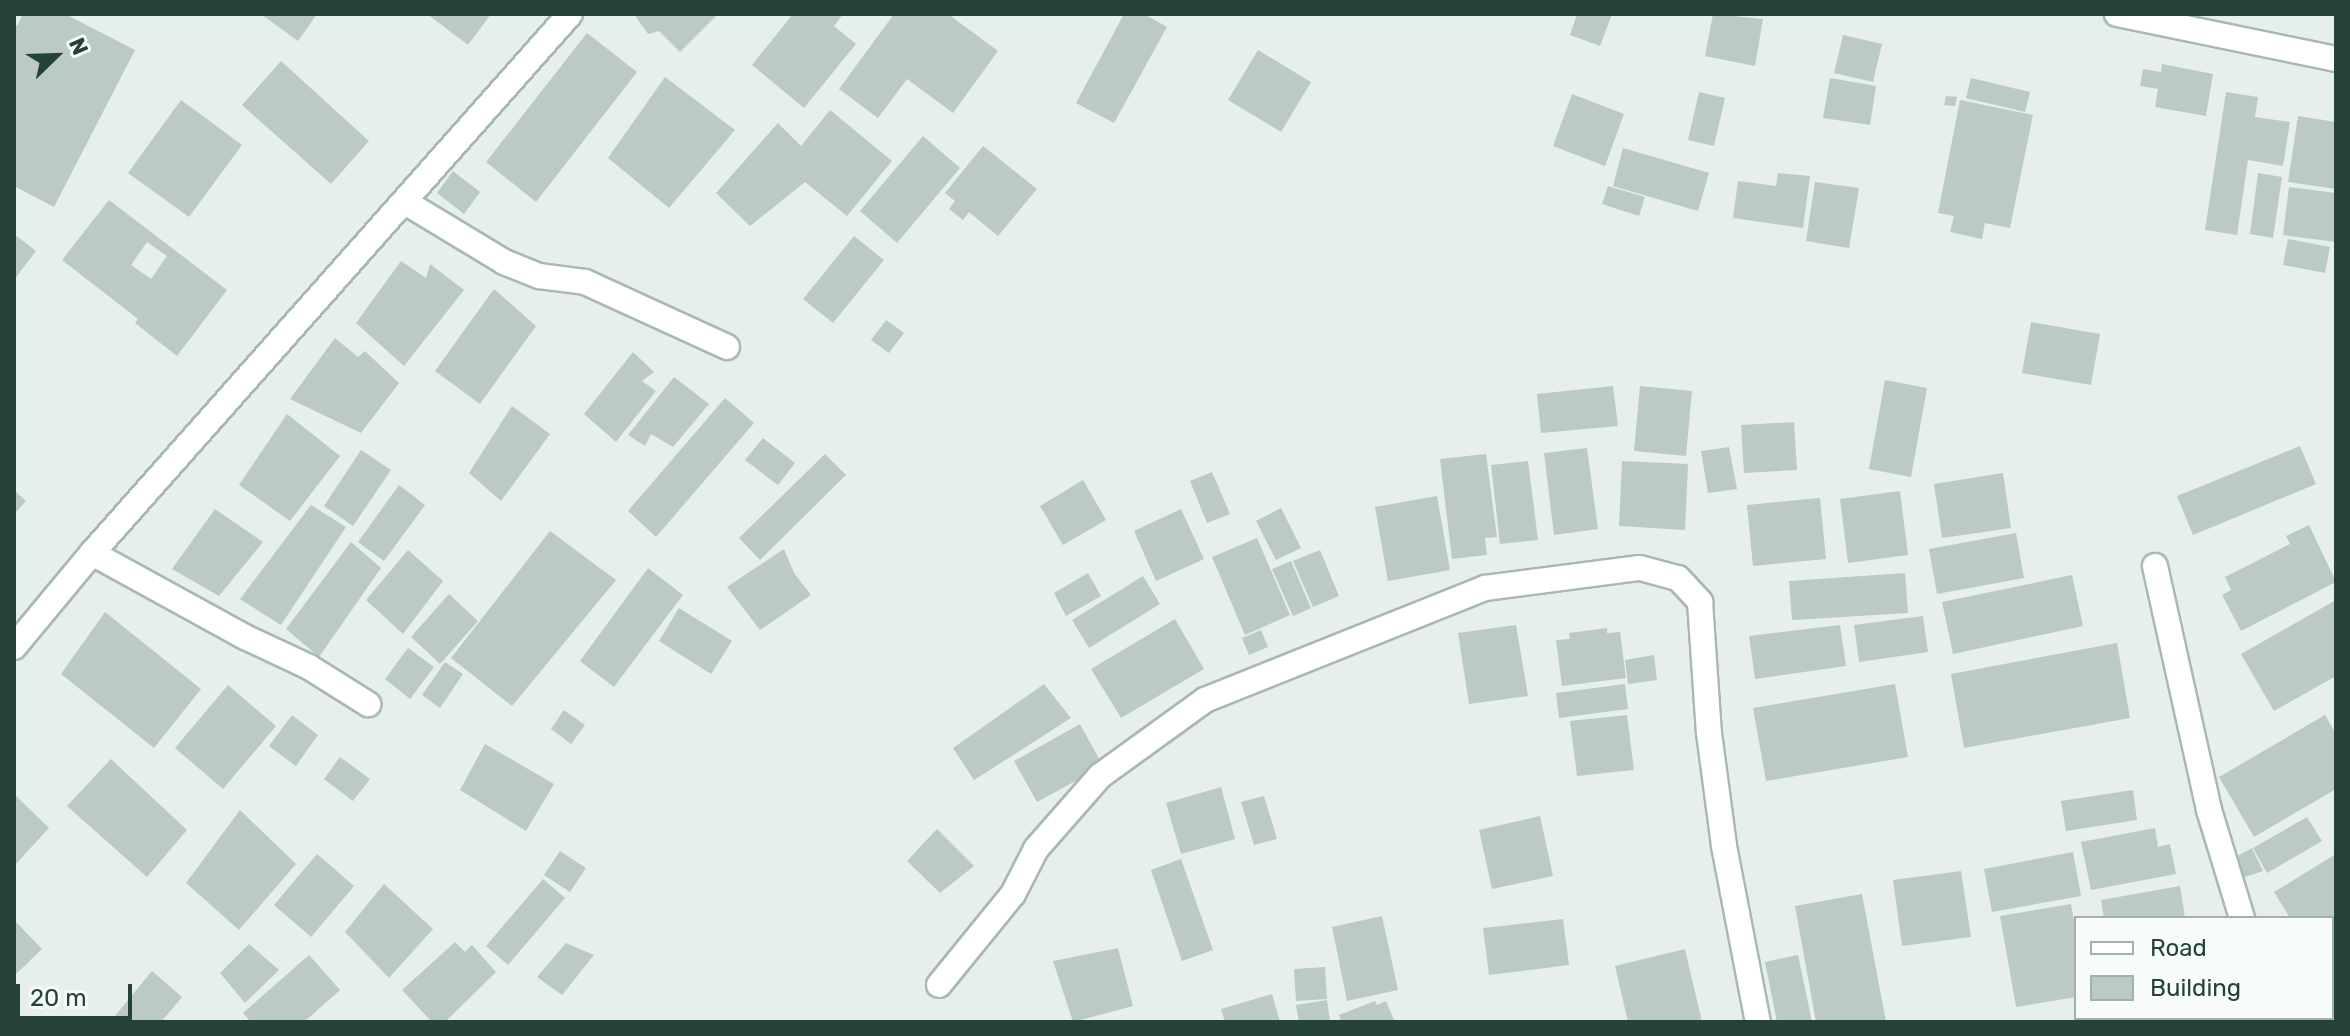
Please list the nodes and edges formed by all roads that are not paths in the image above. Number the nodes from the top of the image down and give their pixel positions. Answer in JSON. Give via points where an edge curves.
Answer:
{"nodes":[{"id":1,"x":570,"y":14,"type":"edge"},
{"id":2,"x":2117,"y":14,"type":"edge"},
{"id":3,"x":2336,"y":59,"type":"edge"},
{"id":4,"x":405,"y":202,"type":"junction"},
{"id":5,"x":727,"y":347,"type":"dead end"},
{"id":6,"x":92,"y":553,"type":"junction"},
{"id":7,"x":2155,"y":566,"type":"dead end"},
{"id":8,"x":14,"y":647,"type":"edge"},
{"id":9,"x":368,"y":704,"type":"dead end"},
{"id":10,"x":2241,"y":916,"type":"edge"},
{"id":11,"x":939,"y":985,"type":"dead end"},
{"id":12,"x":1758,"y":1022,"type":"edge"}],
"edges":[{"from":1,"to":4,"type":"street"},
{"from":2,"to":3,"type":"street"},
{"from":4,"to":5,"type":"street","via":[[504,262],[539,276],[585,282]]},
{"from":4,"to":6,"type":"street"},
{"from":6,"to":8,"type":"street"},
{"from":6,"to":9,"type":"street","via":[[309,667]]},
{"from":7,"to":10,"type":"street","via":[[2209,810]]},
{"from":11,"to":12,"type":"street","via":[[1013,894],[1036,849],[1100,776],[1205,700],[1485,588],[1640,568],[1678,578],[1700,602],[1724,846]]}]}
